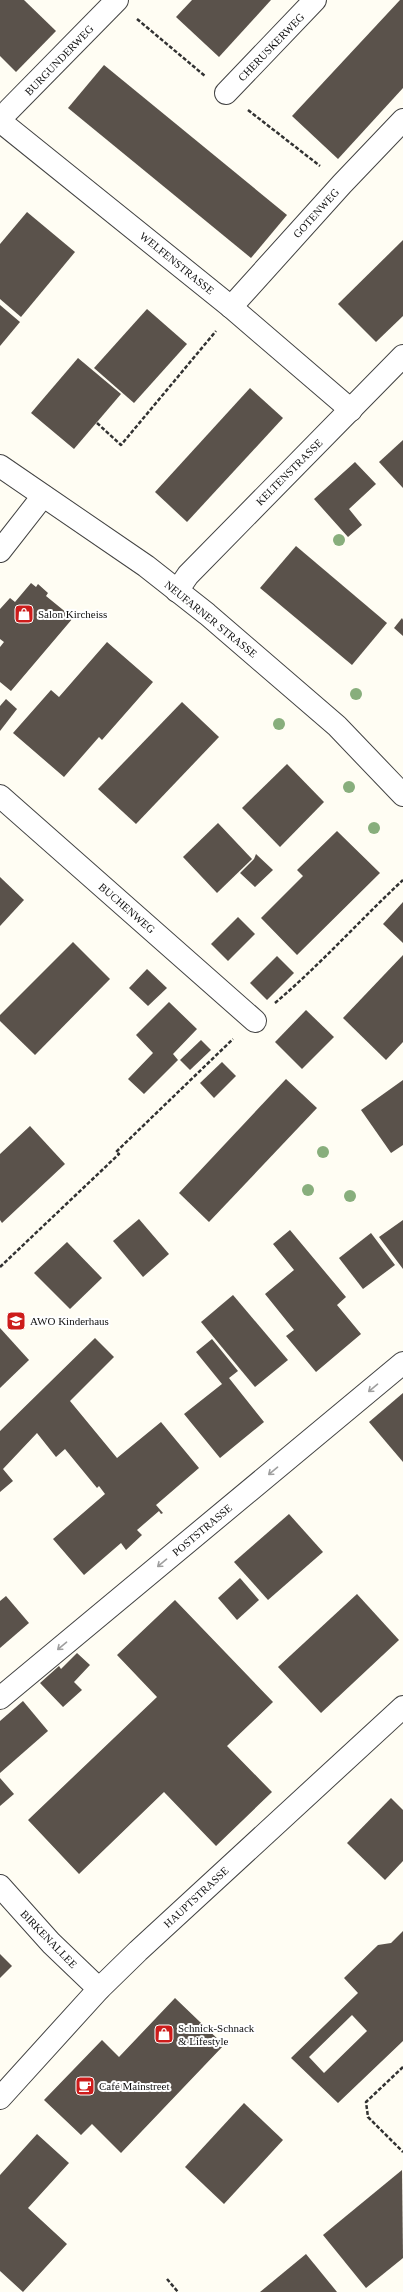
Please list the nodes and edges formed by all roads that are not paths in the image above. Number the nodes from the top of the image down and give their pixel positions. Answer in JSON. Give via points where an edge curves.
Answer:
{"nodes":[{"id":1,"x":117,"y":0,"type":"edge"},
{"id":2,"x":315,"y":0,"type":"edge"},
{"id":3,"x":226,"y":93,"type":"dead end"},
{"id":4,"x":0,"y":120,"type":"edge"},
{"id":5,"x":403,"y":120,"type":"edge"},
{"id":6,"x":231,"y":307,"type":"junction"},
{"id":7,"x":403,"y":356,"type":"edge"},
{"id":8,"x":351,"y":410,"type":"junction"},
{"id":9,"x":0,"y":466,"type":"edge"},
{"id":10,"x":43,"y":496,"type":"junction"},
{"id":11,"x":0,"y":551,"type":"edge"},
{"id":12,"x":177,"y":591,"type":"junction"},
{"id":13,"x":403,"y":795,"type":"edge"},
{"id":14,"x":0,"y":796,"type":"edge"},
{"id":15,"x":255,"y":1021,"type":"road end"},
{"id":16,"x":403,"y":1363,"type":"edge"},
{"id":17,"x":0,"y":1698,"type":"edge"},
{"id":18,"x":403,"y":1707,"type":"edge"},
{"id":19,"x":0,"y":1886,"type":"edge"},
{"id":20,"x":99,"y":1989,"type":"junction"},
{"id":21,"x":0,"y":2098,"type":"edge"}],
"edges":[{"from":1,"to":4,"type":"street","name":"BURGUNDERWEG"},
{"from":2,"to":3,"type":"street","name":"CHERUSKERWEG"},
{"from":4,"to":6,"type":"street","name":"WELFENSTRASSE"},
{"from":5,"to":6,"type":"street","name":"GOTENWEG"},
{"from":6,"to":8,"type":"street","name":"WELFENSTRASSE"},
{"from":7,"to":8,"type":"street","name":"KELTENSTRASSE"},
{"from":8,"to":12,"type":"street","name":"KELTENSTRASSE","via":[[188,575]]},
{"from":9,"to":10,"type":"street","name":"NEUFARNER STRASSE"},
{"from":10,"to":11,"type":"street"},
{"from":10,"to":12,"type":"street","name":"NEUFARNER STRASSE","via":[[146,566]]},
{"from":12,"to":13,"type":"street","name":"NEUFARNER STRASSE","via":[[337,726]]},
{"from":14,"to":15,"type":"street","name":"BUCHENWEG"},
{"from":16,"to":17,"type":"street","name":"POSTSTRASSE","one_way":true},
{"from":18,"to":20,"type":"street","name":"HAUPTSTRASSE"},
{"from":19,"to":20,"type":"street","name":"BIRKENALLEE","via":[[51,1943]]},
{"from":20,"to":21,"type":"street","name":"HAUPTSTRASSE"}]}
